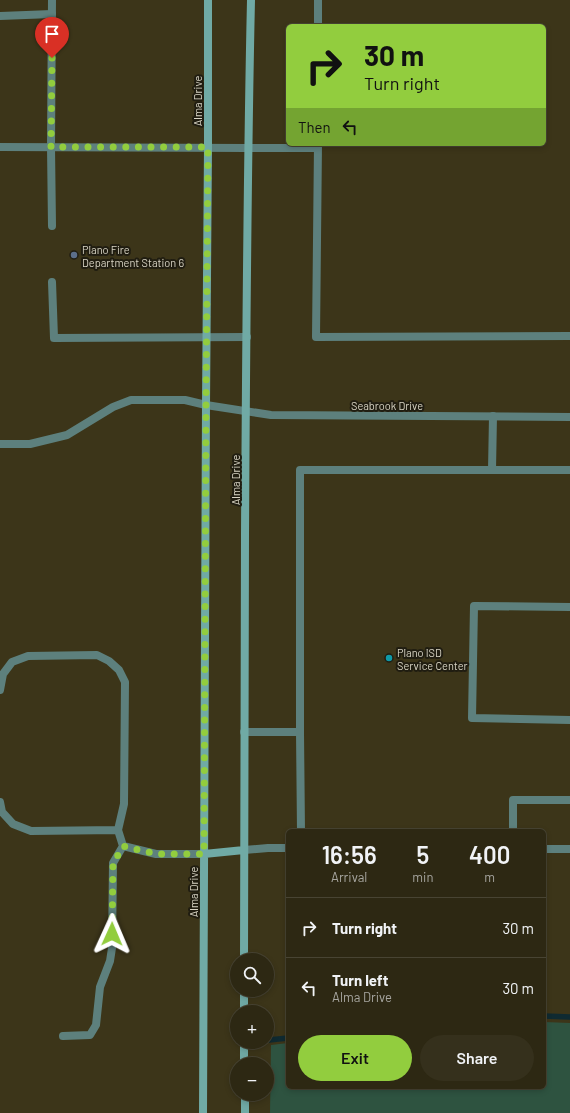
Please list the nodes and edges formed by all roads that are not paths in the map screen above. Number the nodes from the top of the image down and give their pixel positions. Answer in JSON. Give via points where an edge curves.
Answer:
{"nodes":[{"id":1,"x":52,"y":0,"type":"edge"},
{"id":2,"x":208,"y":0,"type":"edge"},
{"id":3,"x":251,"y":0,"type":"edge"},
{"id":4,"x":318,"y":0,"type":"edge"},
{"id":5,"x":52,"y":14,"type":"junction"},
{"id":6,"x":0,"y":16,"type":"edge"},
{"id":7,"x":318,"y":24,"type":"edge"},
{"id":8,"x":318,"y":146,"type":"edge"},
{"id":9,"x":0,"y":147,"type":"edge"},
{"id":10,"x":51,"y":147,"type":"junction"},
{"id":11,"x":208,"y":147,"type":"junction"},
{"id":12,"x":248,"y":148,"type":"junction"},
{"id":13,"x":52,"y":226,"type":"dead end"},
{"id":14,"x":52,"y":282,"type":"dead end"},
{"id":15,"x":570,"y":336,"type":"edge"},
{"id":16,"x":247,"y":337,"type":"junction"},
{"id":17,"x":207,"y":338,"type":"junction"},
{"id":18,"x":206,"y":405,"type":"junction"},
{"id":19,"x":246,"y":411,"type":"junction"},
{"id":20,"x":493,"y":416,"type":"junction"},
{"id":21,"x":570,"y":416,"type":"edge"},
{"id":22,"x":0,"y":444,"type":"edge"},
{"id":23,"x":492,"y":470,"type":"junction"},
{"id":24,"x":570,"y":470,"type":"edge"},
{"id":25,"x":570,"y":607,"type":"edge"},
{"id":26,"x":0,"y":690,"type":"edge"},
{"id":27,"x":570,"y":720,"type":"edge"},
{"id":28,"x":244,"y":732,"type":"junction"},
{"id":29,"x":300,"y":732,"type":"junction"},
{"id":30,"x":570,"y":800,"type":"edge"},
{"id":31,"x":0,"y":802,"type":"edge"},
{"id":32,"x":301,"y":829,"type":"edge"},
{"id":33,"x":513,"y":829,"type":"edge"},
{"id":34,"x":118,"y":830,"type":"junction"},
{"id":35,"x":123,"y":846,"type":"junction"},
{"id":36,"x":286,"y":848,"type":"edge"},
{"id":37,"x":546,"y":849,"type":"edge"},
{"id":38,"x":570,"y":849,"type":"edge"},
{"id":39,"x":244,"y":850,"type":"junction"},
{"id":40,"x":204,"y":854,"type":"junction"},
{"id":41,"x":244,"y":953,"type":"edge"},
{"id":42,"x":63,"y":1036,"type":"dead end"},
{"id":43,"x":245,"y":1101,"type":"edge"},
{"id":44,"x":203,"y":1113,"type":"edge"},
{"id":45,"x":245,"y":1113,"type":"edge"}],
"edges":[{"from":1,"to":5,"type":"street"},
{"from":2,"to":11,"type":"main road","name":"Alma Drive"},
{"from":3,"to":12,"type":"main road","name":"Alma Drive"},
{"from":4,"to":7,"type":"street"},
{"from":5,"to":6,"type":"street"},
{"from":5,"to":10,"type":"street"},
{"from":8,"to":12,"type":"street"},
{"from":8,"to":15,"type":"street","via":[[316,337]]},
{"from":9,"to":10,"type":"street"},
{"from":10,"to":11,"type":"street"},
{"from":10,"to":13,"type":"street"},
{"from":11,"to":12,"type":"street"},
{"from":11,"to":17,"type":"main road","name":"Alma Drive"},
{"from":12,"to":16,"type":"main road","name":"Alma Drive"},
{"from":14,"to":17,"type":"street","via":[[54,338]]},
{"from":16,"to":17,"type":"street"},
{"from":16,"to":19,"type":"main road","name":"Alma Drive"},
{"from":17,"to":18,"type":"main road","name":"Alma Drive"},
{"from":18,"to":19,"type":"street","name":"Seabrook Drive"},
{"from":18,"to":22,"type":"street","name":"Seabrook Drive","via":[[185,400],[131,400],[113,407],[67,435],[30,444]]},
{"from":18,"to":40,"type":"main road","name":"Alma Drive"},
{"from":19,"to":20,"type":"street","name":"Seabrook Drive","via":[[271,415]]},
{"from":19,"to":28,"type":"main road","name":"Alma Drive"},
{"from":20,"to":21,"type":"street","name":"Seabrook Drive"},
{"from":20,"to":23,"type":"street"},
{"from":23,"to":24,"type":"street"},
{"from":23,"to":29,"type":"street","via":[[300,470]]},
{"from":25,"to":27,"type":"street","via":[[474,606],[472,718]]},
{"from":26,"to":34,"type":"street","via":[[3,674],[12,662],[28,656],[97,655],[119,670],[125,682],[124,804]]},
{"from":28,"to":29,"type":"street"},
{"from":28,"to":39,"type":"main road","name":"Alma Drive"},
{"from":29,"to":32,"type":"street"},
{"from":30,"to":33,"type":"street","via":[[513,800]]},
{"from":31,"to":34,"type":"street","via":[[2,812],[13,824],[31,831]]},
{"from":34,"to":35,"type":"street"},
{"from":35,"to":40,"type":"street","via":[[156,854]]},
{"from":35,"to":42,"type":"street","via":[[113,864],[112,948],[100,987],[96,1025],[90,1035]]},
{"from":36,"to":39,"type":"street"},
{"from":37,"to":38,"type":"street"},
{"from":39,"to":40,"type":"main road"},
{"from":39,"to":41,"type":"main road","name":"Alma Drive"},
{"from":40,"to":44,"type":"main road","name":"Alma Drive"},
{"from":43,"to":45,"type":"main road"}]}
